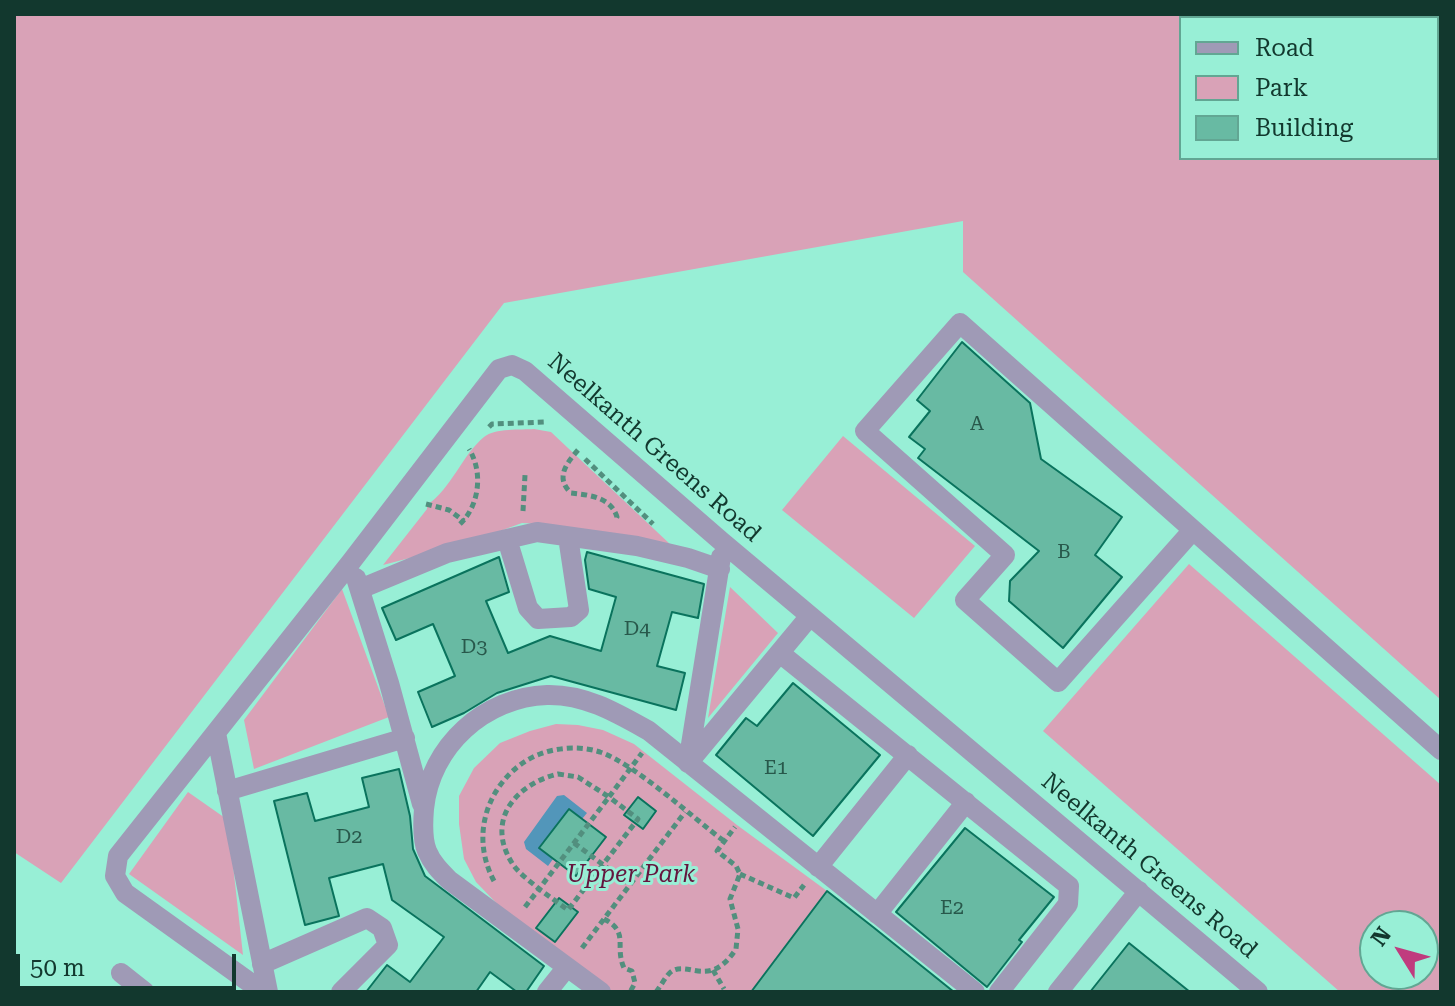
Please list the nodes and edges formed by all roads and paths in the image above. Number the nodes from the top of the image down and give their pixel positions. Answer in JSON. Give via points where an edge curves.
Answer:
{"nodes":[{"id":1,"x":595,"y":431,"type":"junction"},
{"id":2,"x":450,"y":432,"type":"junction"},
{"id":3,"x":555,"y":432,"type":"dead end"},
{"id":4,"x":485,"y":433,"type":"dead end"},
{"id":5,"x":477,"y":442,"type":"dead end"},
{"id":6,"x":566,"y":442,"type":"dead end"},
{"id":7,"x":470,"y":450,"type":"junction"},
{"id":8,"x":577,"y":451,"type":"junction"},
{"id":9,"x":462,"y":461,"type":"dead end"},
{"id":10,"x":525,"y":475,"type":"dead end"},
{"id":11,"x":406,"y":488,"type":"junction"},
{"id":12,"x":436,"y":494,"type":"dead end"},
{"id":13,"x":427,"y":505,"type":"junction"},
{"id":14,"x":464,"y":521,"type":"junction"},
{"id":15,"x":456,"y":528,"type":"dead end"},
{"id":16,"x":1193,"y":530,"type":"junction"},
{"id":17,"x":517,"y":537,"type":"junction"},
{"id":18,"x":575,"y":538,"type":"junction"},
{"id":19,"x":721,"y":541,"type":"junction"},
{"id":20,"x":688,"y":558,"type":"junction"},
{"id":21,"x":351,"y":562,"type":"junction"},
{"id":22,"x":720,"y":569,"type":"junction"},
{"id":23,"x":360,"y":589,"type":"junction"},
{"id":24,"x":810,"y":616,"type":"junction"},
{"id":25,"x":781,"y":654,"type":"junction"},
{"id":26,"x":216,"y":733,"type":"junction"},
{"id":27,"x":655,"y":737,"type":"junction"},
{"id":28,"x":405,"y":738,"type":"junction"},
{"id":29,"x":1441,"y":750,"type":"edge"},
{"id":30,"x":908,"y":755,"type":"junction"},
{"id":31,"x":688,"y":763,"type":"junction"},
{"id":32,"x":630,"y":769,"type":"junction"},
{"id":33,"x":227,"y":791,"type":"junction"},
{"id":34,"x":609,"y":797,"type":"junction"},
{"id":35,"x":966,"y":802,"type":"junction"},
{"id":36,"x":748,"y":810,"type":"junction"},
{"id":37,"x":424,"y":811,"type":"junction"},
{"id":38,"x":685,"y":812,"type":"junction"},
{"id":39,"x":724,"y":841,"type":"junction"},
{"id":40,"x":574,"y":843,"type":"junction"},
{"id":41,"x":603,"y":864,"type":"junction"},
{"id":42,"x":818,"y":867,"type":"junction"},
{"id":43,"x":740,"y":874,"type":"junction"},
{"id":44,"x":630,"y":885,"type":"junction"},
{"id":45,"x":497,"y":888,"type":"dead end"},
{"id":46,"x":539,"y":889,"type":"junction"},
{"id":47,"x":1139,"y":891,"type":"junction"},
{"id":48,"x":794,"y":898,"type":"dead end"},
{"id":49,"x":515,"y":907,"type":"dead end"},
{"id":50,"x":522,"y":912,"type":"dead end"},
{"id":51,"x":877,"y":914,"type":"junction"},
{"id":52,"x":604,"y":919,"type":"junction"},
{"id":53,"x":572,"y":961,"type":"junction"},
{"id":54,"x":262,"y":964,"type":"junction"},
{"id":55,"x":713,"y":970,"type":"junction"},
{"id":56,"x":121,"y":973,"type":"dead end"},
{"id":57,"x":724,"y":989,"type":"dead end"},
{"id":58,"x":145,"y":992,"type":"edge"},
{"id":59,"x":266,"y":992,"type":"edge"},
{"id":60,"x":341,"y":992,"type":"edge"},
{"id":61,"x":547,"y":992,"type":"edge"},
{"id":62,"x":601,"y":992,"type":"edge"},
{"id":63,"x":630,"y":992,"type":"edge"},
{"id":64,"x":656,"y":992,"type":"edge"},
{"id":65,"x":975,"y":992,"type":"edge"},
{"id":66,"x":999,"y":992,"type":"edge"},
{"id":67,"x":1058,"y":992,"type":"edge"},
{"id":68,"x":1258,"y":992,"type":"edge"}],
"edges":[{"from":1,"to":2,"type":"street","name":"Neelkanth Greens Road","via":[[512,365],[499,369]]},
{"from":1,"to":8,"type":"path"},
{"from":1,"to":19,"type":"street","name":"Neelkanth Greens Road"},
{"from":2,"to":7,"type":"path"},
{"from":2,"to":11,"type":"street","name":"Neelkanth Greens Road"},
{"from":3,"to":4,"type":"path","via":[[545,422],[492,424]]},
{"from":5,"to":7,"type":"path"},
{"from":6,"to":8,"type":"path"},
{"from":7,"to":9,"type":"path"},
{"from":7,"to":14,"type":"path","via":[[477,463],[477,487]]},
{"from":8,"to":18,"type":"path","via":[[562,473],[563,484],[571,493],[609,504],[617,517],[609,525],[593,524]]},
{"from":8,"to":20,"type":"path"},
{"from":10,"to":17,"type":"path"},
{"from":11,"to":13,"type":"path"},
{"from":11,"to":21,"type":"street","name":"Neelkanth Greens Road"},
{"from":12,"to":13,"type":"path"},
{"from":13,"to":14,"type":"path","via":[[449,510]]},
{"from":14,"to":15,"type":"path"},
{"from":16,"to":16,"type":"street","via":[[960,323],[865,431],[1005,555],[965,600],[1058,682]]},
{"from":16,"to":29,"type":"street"},
{"from":17,"to":18,"type":"street","via":[[537,532]]},
{"from":17,"to":18,"type":"street","via":[[528,608],[538,619],[571,617],[579,610]]},
{"from":17,"to":23,"type":"street","via":[[447,553]]},
{"from":18,"to":20,"type":"street"},
{"from":19,"to":22,"type":"street"},
{"from":19,"to":24,"type":"street","name":"Neelkanth Greens Road"},
{"from":20,"to":22,"type":"street"},
{"from":21,"to":23,"type":"street"},
{"from":21,"to":26,"type":"street","name":"Neelkanth Greens Road"},
{"from":22,"to":31,"type":"street"},
{"from":23,"to":28,"type":"street"},
{"from":24,"to":25,"type":"street"},
{"from":24,"to":47,"type":"street","name":"Neelkanth Greens Road"},
{"from":25,"to":30,"type":"street"},
{"from":25,"to":31,"type":"street"},
{"from":26,"to":33,"type":"street"},
{"from":26,"to":59,"type":"street","name":"Neelkanth Greens Road","via":[[118,856],[115,876],[125,893]]},
{"from":27,"to":31,"type":"street"},
{"from":27,"to":32,"type":"path"},
{"from":27,"to":37,"type":"street","via":[[580,699],[549,695],[509,702],[472,722],[444,752]]},
{"from":28,"to":33,"type":"street"},
{"from":28,"to":37,"type":"street"},
{"from":30,"to":35,"type":"street"},
{"from":30,"to":42,"type":"street"},
{"from":31,"to":36,"type":"street"},
{"from":32,"to":34,"type":"path"},
{"from":32,"to":38,"type":"path"},
{"from":32,"to":45,"type":"path","via":[[601,753],[567,748],[534,757],[513,771],[496,791],[484,823],[484,857]]},
{"from":33,"to":54,"type":"street"},
{"from":34,"to":40,"type":"path"},
{"from":34,"to":41,"type":"path","via":[[638,819]]},
{"from":34,"to":46,"type":"path","via":[[578,777],[558,774],[521,790],[503,825],[504,845],[512,864]]},
{"from":35,"to":51,"type":"street"},
{"from":35,"to":66,"type":"street","via":[[1069,886],[1068,904]]},
{"from":36,"to":39,"type":"path"},
{"from":36,"to":42,"type":"street"},
{"from":37,"to":53,"type":"street","via":[[426,848],[435,866],[461,890]]},
{"from":38,"to":39,"type":"path"},
{"from":38,"to":44,"type":"path"},
{"from":39,"to":43,"type":"path","via":[[717,851]]},
{"from":40,"to":41,"type":"path"},
{"from":40,"to":46,"type":"path"},
{"from":41,"to":44,"type":"path"},
{"from":41,"to":46,"type":"path","via":[[568,910]]},
{"from":42,"to":51,"type":"street"},
{"from":43,"to":48,"type":"path"},
{"from":43,"to":55,"type":"path","via":[[730,899],[738,929],[736,949]]},
{"from":44,"to":52,"type":"path"},
{"from":47,"to":67,"type":"street"},
{"from":47,"to":68,"type":"street","name":"Neelkanth Greens Road"},
{"from":49,"to":50,"type":"path"},
{"from":51,"to":65,"type":"street"},
{"from":52,"to":53,"type":"path"},
{"from":52,"to":63,"type":"path","via":[[621,935],[621,961],[635,983]]},
{"from":53,"to":61,"type":"street"},
{"from":53,"to":62,"type":"street"},
{"from":54,"to":59,"type":"street"},
{"from":54,"to":60,"type":"street","via":[[367,918],[382,928],[388,945]]},
{"from":55,"to":57,"type":"path"},
{"from":55,"to":64,"type":"path","via":[[672,971]]},
{"from":56,"to":58,"type":"street"}]}
